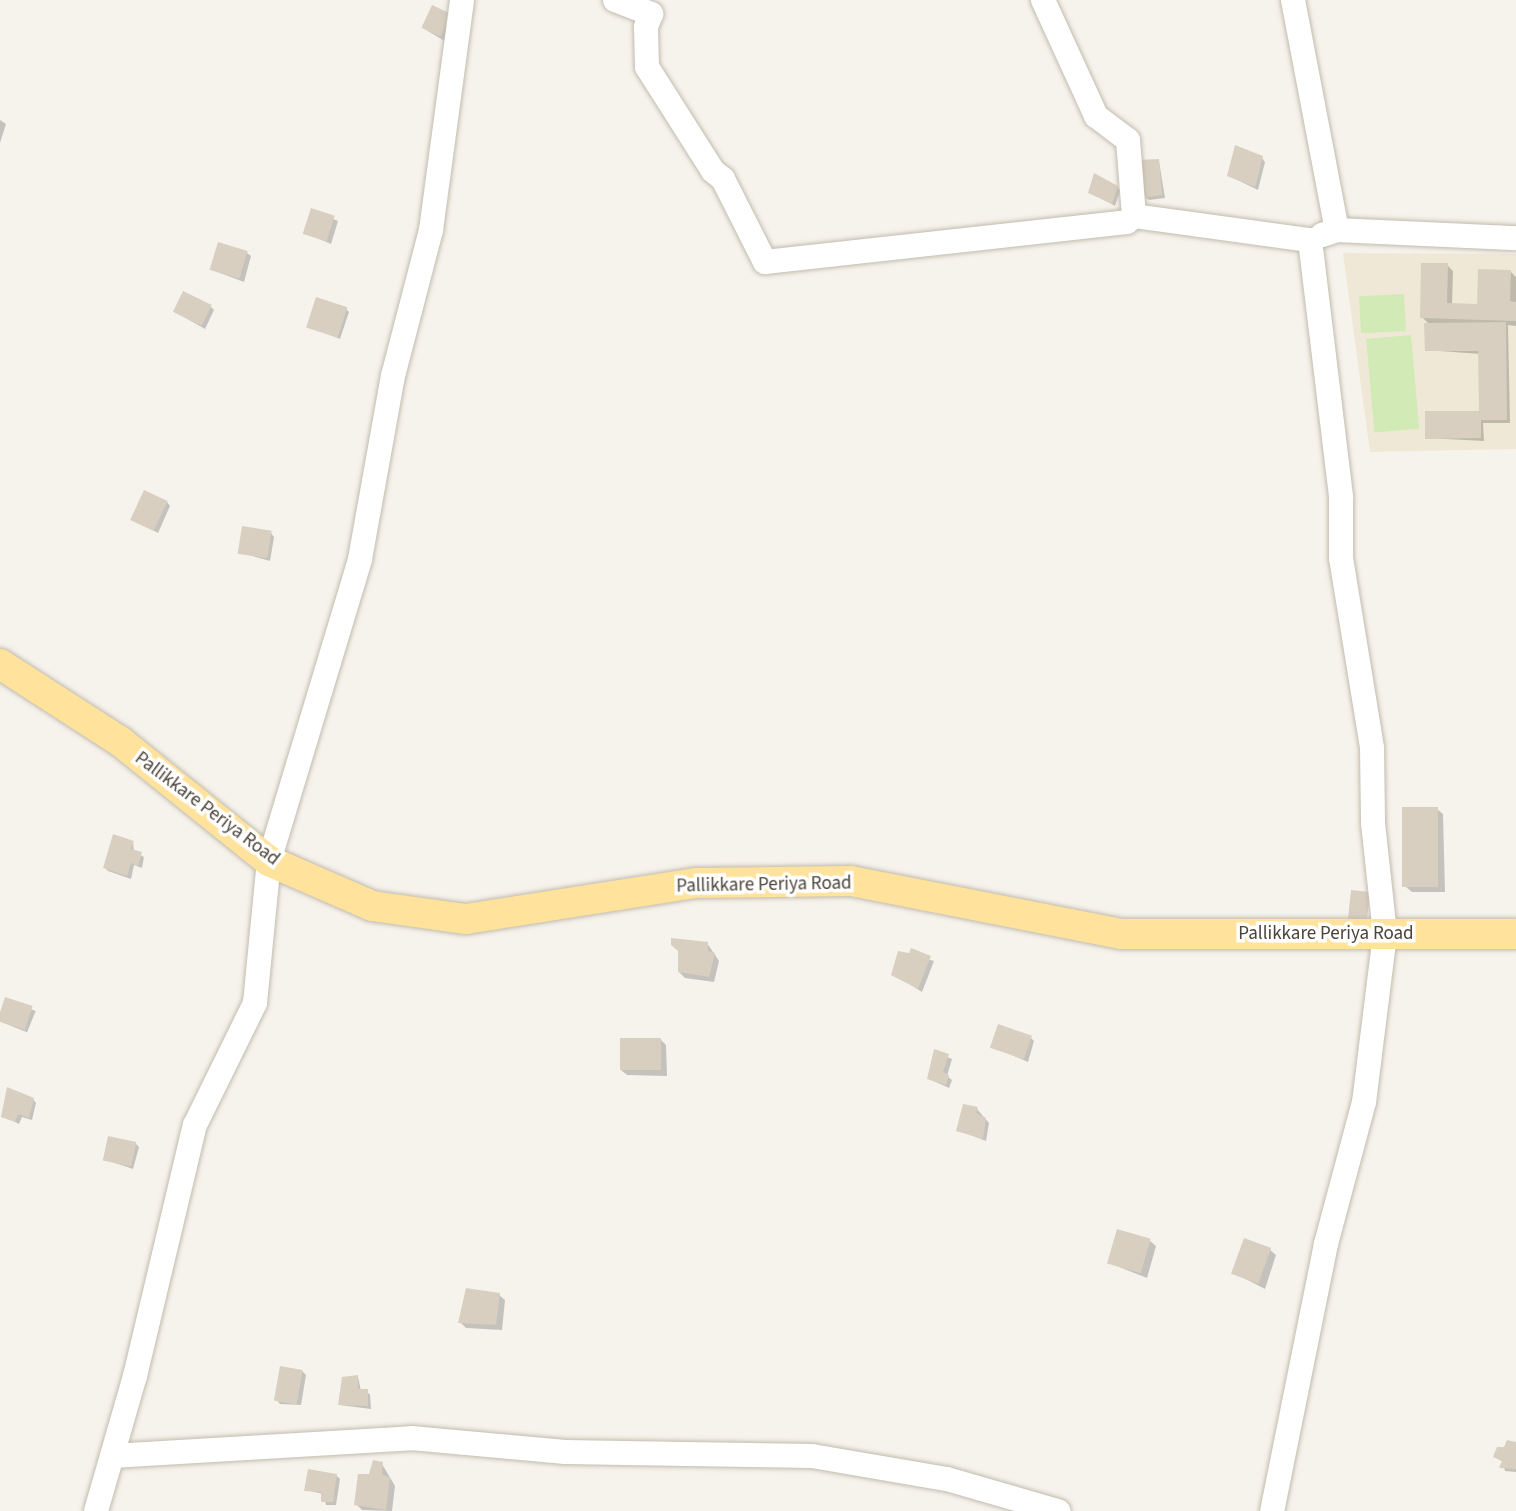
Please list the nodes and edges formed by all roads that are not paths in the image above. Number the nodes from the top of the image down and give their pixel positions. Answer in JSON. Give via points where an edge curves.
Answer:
{"nodes":[{"id":1,"x":462,"y":0,"type":"edge"},
{"id":2,"x":615,"y":0,"type":"edge"},
{"id":3,"x":1043,"y":0,"type":"edge"},
{"id":4,"x":1293,"y":0,"type":"edge"},
{"id":5,"x":1134,"y":216,"type":"junction"},
{"id":6,"x":1337,"y":230,"type":"junction"},
{"id":7,"x":1516,"y":238,"type":"edge"},
{"id":8,"x":1310,"y":240,"type":"junction"},
{"id":9,"x":0,"y":664,"type":"edge"},
{"id":10,"x":269,"y":861,"type":"junction"},
{"id":11,"x":1385,"y":934,"type":"junction"},
{"id":12,"x":1516,"y":934,"type":"edge"},
{"id":13,"x":112,"y":1456,"type":"junction"},
{"id":14,"x":96,"y":1511,"type":"edge"},
{"id":15,"x":1058,"y":1511,"type":"edge"},
{"id":16,"x":1272,"y":1511,"type":"edge"}],
"edges":[{"from":1,"to":10,"type":"street","via":[[431,230],[393,376],[360,559]]},
{"from":2,"to":5,"type":"street","via":[[651,13],[646,27],[648,66],[713,171],[723,179],[765,262],[1127,222]]},
{"from":3,"to":5,"type":"street","via":[[1096,116],[1128,140]]},
{"from":4,"to":6,"type":"street"},
{"from":5,"to":8,"type":"street"},
{"from":6,"to":7,"type":"street"},
{"from":6,"to":8,"type":"street"},
{"from":8,"to":11,"type":"street","via":[[1341,498],[1341,558],[1372,748],[1373,823]]},
{"from":9,"to":10,"type":"main road","name":"Pallikkare Periya Road","via":[[121,742]]},
{"from":10,"to":11,"type":"main road","name":"Pallikkare Periya Road","via":[[372,906],[466,919],[697,883],[851,881],[1122,934]]},
{"from":10,"to":13,"type":"street","via":[[256,1003],[195,1125]]},
{"from":11,"to":12,"type":"main road","name":"Pallikkare Periya Road"},
{"from":11,"to":16,"type":"street","via":[[1364,1102],[1326,1244]]},
{"from":13,"to":14,"type":"street"},
{"from":13,"to":15,"type":"street","via":[[411,1438],[565,1452],[812,1457],[947,1479]]}]}
